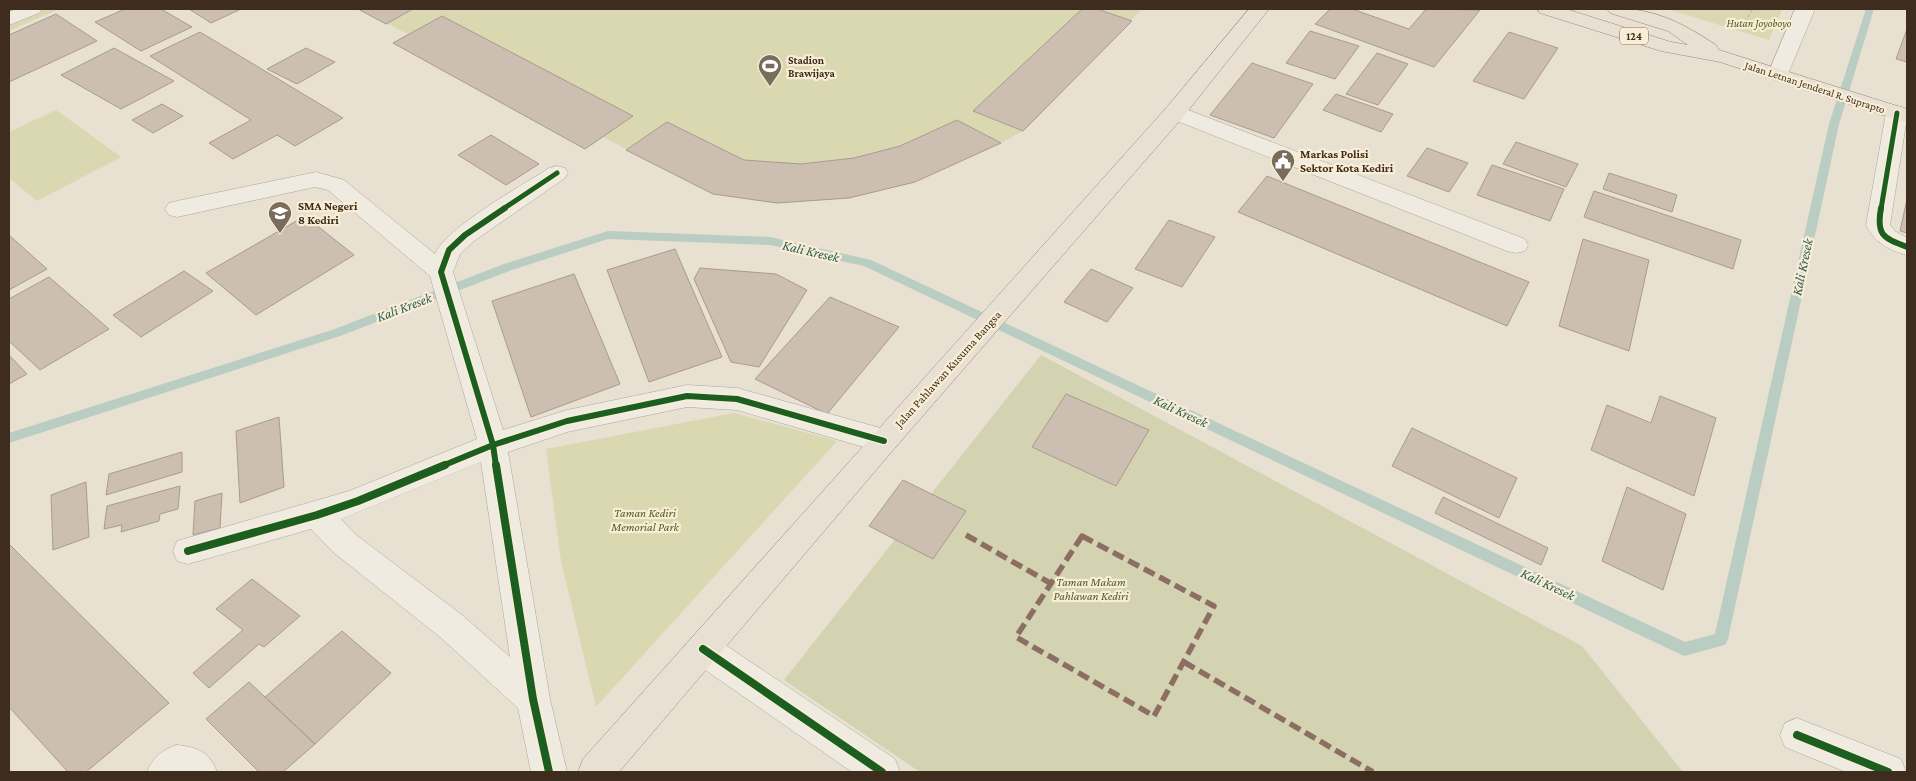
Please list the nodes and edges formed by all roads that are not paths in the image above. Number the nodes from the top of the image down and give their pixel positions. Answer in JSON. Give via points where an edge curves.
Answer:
{"nodes":[{"id":1,"x":32,"y":9,"type":"edge"},
{"id":2,"x":1259,"y":9,"type":"edge"},
{"id":3,"x":1547,"y":9,"type":"edge"},
{"id":4,"x":1617,"y":9,"type":"edge"},
{"id":5,"x":1805,"y":9,"type":"edge"},
{"id":6,"x":9,"y":18,"type":"edge"},
{"id":7,"x":1724,"y":57,"type":"junction"},
{"id":8,"x":1787,"y":77,"type":"junction"},
{"id":9,"x":1175,"y":112,"type":"junction"},
{"id":10,"x":1902,"y":115,"type":"edge"},
{"id":11,"x":557,"y":172,"type":"dead end"},
{"id":12,"x":177,"y":209,"type":"dead end"},
{"id":13,"x":1516,"y":245,"type":"dead end"},
{"id":14,"x":1907,"y":247,"type":"edge"},
{"id":15,"x":441,"y":272,"type":"junction"},
{"id":16,"x":884,"y":441,"type":"junction"},
{"id":17,"x":493,"y":445,"type":"junction"},
{"id":18,"x":317,"y":515,"type":"junction"},
{"id":19,"x":188,"y":551,"type":"dead end"},
{"id":20,"x":703,"y":649,"type":"junction"},
{"id":21,"x":533,"y":699,"type":"junction"},
{"id":22,"x":1797,"y":735,"type":"dead end"},
{"id":23,"x":165,"y":772,"type":"edge"},
{"id":24,"x":199,"y":772,"type":"edge"},
{"id":25,"x":550,"y":772,"type":"edge"},
{"id":26,"x":596,"y":772,"type":"edge"},
{"id":27,"x":882,"y":772,"type":"edge"},
{"id":28,"x":1888,"y":772,"type":"edge"}],
"edges":[{"from":1,"to":6,"type":"street"},
{"from":2,"to":9,"type":"main road","name":"Jalan Pahlawan Kusuma Bangsa"},
{"from":3,"to":7,"type":"main road","name":"Jalan Letnan Jenderal R. Suprapto","number":"124","via":[[1668,47]]},
{"from":4,"to":7,"type":"main road","name":"Jalan Letnan Jenderal R. Suprapto","number":"124","via":[[1675,27]]},
{"from":5,"to":8,"type":"street"},
{"from":7,"to":8,"type":"main road","name":"Jalan Letnan Jenderal R. Suprapto","number":"124"},
{"from":8,"to":10,"type":"main road","name":"Jalan Letnan Jenderal R. Suprapto","number":"124"},
{"from":9,"to":13,"type":"street"},
{"from":9,"to":16,"type":"main road","name":"Jalan Pahlawan Kusuma Bangsa"},
{"from":10,"to":14,"type":"street","via":[[1878,224],[1888,239]]},
{"from":11,"to":15,"type":"street","via":[[465,235],[449,250]]},
{"from":12,"to":15,"type":"street","via":[[316,179],[336,185]]},
{"from":15,"to":17,"type":"street"},
{"from":16,"to":17,"type":"street","via":[[737,398],[686,396],[567,421]]},
{"from":16,"to":20,"type":"main road","name":"Jalan Pahlawan Kusuma Bangsa"},
{"from":17,"to":18,"type":"street"},
{"from":17,"to":21,"type":"street"},
{"from":18,"to":19,"type":"street"},
{"from":18,"to":21,"type":"street","via":[[344,543],[451,626]]},
{"from":20,"to":26,"type":"main road","name":"Jalan Pahlawan Kusuma Bangsa"},
{"from":20,"to":27,"type":"street"},
{"from":21,"to":25,"type":"street"},
{"from":22,"to":28,"type":"street"},
{"from":23,"to":24,"type":"street","via":[[176,763],[192,764]]}]}
